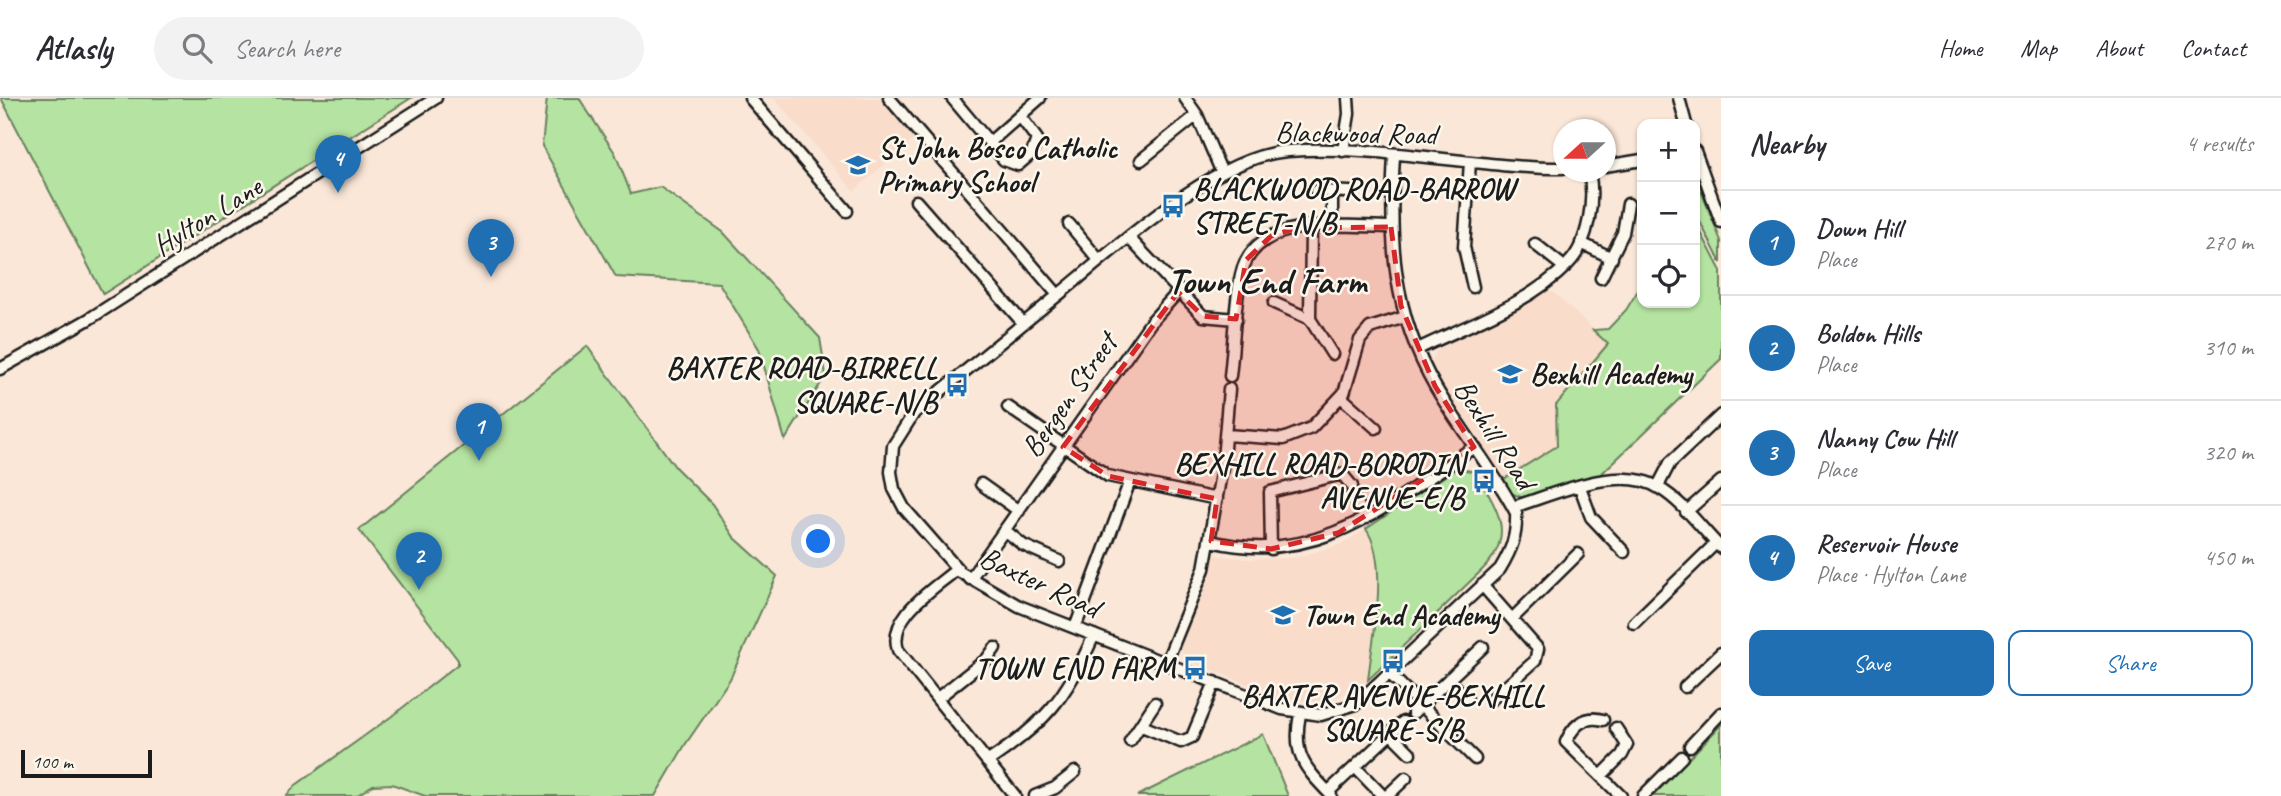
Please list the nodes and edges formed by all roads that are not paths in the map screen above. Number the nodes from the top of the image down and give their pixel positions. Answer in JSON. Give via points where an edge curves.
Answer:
{"nodes":[{"id":1,"x":436,"y":98,"type":"edge"},
{"id":2,"x":750,"y":98,"type":"edge"},
{"id":3,"x":889,"y":98,"type":"edge"},
{"id":4,"x":952,"y":98,"type":"edge"},
{"id":5,"x":1040,"y":98,"type":"edge"},
{"id":6,"x":1185,"y":98,"type":"edge"},
{"id":7,"x":1348,"y":98,"type":"edge"},
{"id":8,"x":1679,"y":98,"type":"edge"},
{"id":9,"x":1020,"y":116,"type":"junction"},
{"id":10,"x":1197,"y":116,"type":"junction"},
{"id":11,"x":1685,"y":119,"type":"edge"},
{"id":12,"x":990,"y":142,"type":"junction"},
{"id":13,"x":1343,"y":151,"type":"junction"},
{"id":14,"x":1394,"y":156,"type":"junction"},
{"id":15,"x":1141,"y":160,"type":"dead end"},
{"id":16,"x":1637,"y":161,"type":"edge"},
{"id":17,"x":1470,"y":162,"type":"junction"},
{"id":18,"x":1616,"y":164,"type":"edge"},
{"id":19,"x":1700,"y":165,"type":"edge"},
{"id":20,"x":1553,"y":167,"type":"edge"},
{"id":21,"x":1222,"y":173,"type":"junction"},
{"id":22,"x":1589,"y":182,"type":"edge"},
{"id":23,"x":1316,"y":191,"type":"dead end"},
{"id":24,"x":1332,"y":192,"type":"junction"},
{"id":25,"x":1350,"y":192,"type":"dead end"},
{"id":26,"x":916,"y":201,"type":"dead end"},
{"id":27,"x":1628,"y":204,"type":"dead end"},
{"id":28,"x":847,"y":211,"type":"dead end"},
{"id":29,"x":1721,"y":222,"type":"edge"},
{"id":30,"x":1069,"y":224,"type":"dead end"},
{"id":31,"x":1332,"y":227,"type":"junction"},
{"id":32,"x":1391,"y":227,"type":"junction"},
{"id":33,"x":1311,"y":228,"type":"junction"},
{"id":34,"x":1129,"y":238,"type":"junction"},
{"id":35,"x":1581,"y":243,"type":"junction"},
{"id":36,"x":1535,"y":244,"type":"dead end"},
{"id":37,"x":1612,"y":258,"type":"junction"},
{"id":38,"x":1099,"y":260,"type":"junction"},
{"id":39,"x":1564,"y":267,"type":"junction"},
{"id":40,"x":1601,"y":278,"type":"dead end"},
{"id":41,"x":1473,"y":287,"type":"dead end"},
{"id":42,"x":1178,"y":292,"type":"junction"},
{"id":43,"x":1058,"y":295,"type":"junction"},
{"id":44,"x":1274,"y":303,"type":"dead end"},
{"id":45,"x":1405,"y":317,"type":"junction"},
{"id":46,"x":1236,"y":319,"type":"junction"},
{"id":47,"x":1310,"y":319,"type":"junction"},
{"id":48,"x":1023,"y":323,"type":"junction"},
{"id":49,"x":1418,"y":348,"type":"junction"},
{"id":50,"x":1332,"y":354,"type":"dead end"},
{"id":51,"x":0,"y":369,"type":"edge"},
{"id":52,"x":1230,"y":376,"type":"dead end"},
{"id":53,"x":1228,"y":389,"type":"dead end"},
{"id":54,"x":1341,"y":397,"type":"junction"},
{"id":55,"x":1008,"y":407,"type":"dead end"},
{"id":56,"x":1721,"y":415,"type":"edge"},
{"id":57,"x":1376,"y":428,"type":"dead end"},
{"id":58,"x":1226,"y":435,"type":"junction"},
{"id":59,"x":1063,"y":447,"type":"junction"},
{"id":60,"x":1474,"y":447,"type":"junction"},
{"id":61,"x":1130,"y":481,"type":"junction"},
{"id":62,"x":1721,"y":481,"type":"edge"},
{"id":63,"x":981,"y":484,"type":"dead end"},
{"id":64,"x":1658,"y":486,"type":"junction"},
{"id":65,"x":1580,"y":487,"type":"junction"},
{"id":66,"x":1217,"y":499,"type":"junction"},
{"id":67,"x":1513,"y":507,"type":"junction"},
{"id":68,"x":1019,"y":511,"type":"junction"},
{"id":69,"x":1686,"y":512,"type":"junction"},
{"id":70,"x":1366,"y":518,"type":"junction"},
{"id":71,"x":1006,"y":531,"type":"junction"},
{"id":72,"x":1211,"y":541,"type":"junction"},
{"id":73,"x":1719,"y":546,"type":"edge"},
{"id":74,"x":1271,"y":548,"type":"junction"},
{"id":75,"x":1624,"y":552,"type":"dead end"},
{"id":76,"x":1577,"y":554,"type":"dead end"},
{"id":77,"x":1059,"y":561,"type":"dead end"},
{"id":78,"x":957,"y":569,"type":"junction"},
{"id":79,"x":970,"y":579,"type":"junction"},
{"id":80,"x":1482,"y":585,"type":"junction"},
{"id":81,"x":1513,"y":618,"type":"junction"},
{"id":82,"x":1634,"y":623,"type":"dead end"},
{"id":83,"x":1075,"y":628,"type":"junction"},
{"id":84,"x":1094,"y":635,"type":"junction"},
{"id":85,"x":1483,"y":647,"type":"dead end"},
{"id":86,"x":995,"y":648,"type":"dead end"},
{"id":87,"x":1721,"y":653,"type":"edge"},
{"id":88,"x":1166,"y":663,"type":"junction"},
{"id":89,"x":1390,"y":674,"type":"junction"},
{"id":90,"x":1449,"y":681,"type":"junction"},
{"id":91,"x":1215,"y":682,"type":"junction"},
{"id":92,"x":1685,"y":687,"type":"dead end"},
{"id":93,"x":939,"y":697,"type":"junction"},
{"id":94,"x":1467,"y":699,"type":"dead end"},
{"id":95,"x":1492,"y":699,"type":"dead end"},
{"id":96,"x":1155,"y":703,"type":"dead end"},
{"id":97,"x":1422,"y":705,"type":"junction"},
{"id":98,"x":1413,"y":713,"type":"dead end"},
{"id":99,"x":1721,"y":713,"type":"edge"},
{"id":100,"x":1300,"y":714,"type":"junction"},
{"id":101,"x":1603,"y":720,"type":"dead end"},
{"id":102,"x":1403,"y":722,"type":"dead end"},
{"id":103,"x":1142,"y":726,"type":"junction"},
{"id":104,"x":1616,"y":728,"type":"dead end"},
{"id":105,"x":1391,"y":734,"type":"junction"},
{"id":106,"x":1130,"y":741,"type":"dead end"},
{"id":107,"x":1690,"y":746,"type":"dead end"},
{"id":108,"x":1410,"y":753,"type":"dead end"},
{"id":109,"x":1682,"y":757,"type":"dead end"},
{"id":110,"x":1475,"y":759,"type":"dead end"},
{"id":111,"x":987,"y":762,"type":"junction"},
{"id":112,"x":1355,"y":767,"type":"junction"},
{"id":113,"x":1075,"y":772,"type":"dead end"},
{"id":114,"x":1601,"y":776,"type":"junction"},
{"id":115,"x":1406,"y":778,"type":"dead end"},
{"id":116,"x":1330,"y":794,"type":"edge"},
{"id":117,"x":1015,"y":796,"type":"edge"},
{"id":118,"x":1035,"y":796,"type":"edge"},
{"id":119,"x":1385,"y":796,"type":"edge"},
{"id":120,"x":1621,"y":796,"type":"edge"},
{"id":121,"x":1643,"y":796,"type":"edge"}],
"edges":[{"from":1,"to":51,"type":"street","name":"Hylton Lane","via":[[89,319]]},
{"from":2,"to":28,"type":"street"},
{"from":3,"to":43,"type":"street"},
{"from":4,"to":12,"type":"street"},
{"from":5,"to":9,"type":"street"},
{"from":6,"to":10,"type":"street"},
{"from":7,"to":13,"type":"street"},
{"from":8,"to":11,"type":"street"},
{"from":9,"to":12,"type":"street"},
{"from":9,"to":12,"type":"street","via":[[1037,139],[1032,153],[1018,165],[1004,160]]},
{"from":10,"to":15,"type":"street"},
{"from":10,"to":21,"type":"street"},
{"from":13,"to":14,"type":"street","name":"Blackwood Road"},
{"from":13,"to":21,"type":"street","name":"Blackwood Road","via":[[1257,156]]},
{"from":14,"to":17,"type":"street","name":"Blackwood Road"},
{"from":14,"to":32,"type":"street","name":"Bexhill Road"},
{"from":16,"to":18,"type":"street"},
{"from":17,"to":20,"type":"street","name":"Blackwood Road"},
{"from":17,"to":41,"type":"street","via":[[1464,247]]},
{"from":19,"to":29,"type":"street"},
{"from":21,"to":34,"type":"street","name":"Blackwood Road"},
{"from":22,"to":35,"type":"street"},
{"from":23,"to":24,"type":"street"},
{"from":24,"to":25,"type":"street"},
{"from":24,"to":31,"type":"street"},
{"from":26,"to":48,"type":"street"},
{"from":27,"to":37,"type":"street"},
{"from":30,"to":38,"type":"street"},
{"from":31,"to":32,"type":"street"},
{"from":31,"to":33,"type":"street"},
{"from":32,"to":45,"type":"street","name":"Bexhill Road","via":[[1395,278]]},
{"from":33,"to":46,"type":"street","via":[[1271,236],[1246,260]]},
{"from":33,"to":47,"type":"street"},
{"from":34,"to":38,"type":"street","name":"Baxter Road"},
{"from":34,"to":42,"type":"street"},
{"from":35,"to":37,"type":"street"},
{"from":35,"to":39,"type":"street"},
{"from":36,"to":39,"type":"street"},
{"from":37,"to":40,"type":"street"},
{"from":38,"to":43,"type":"street","name":"Baxter Road"},
{"from":39,"to":49,"type":"street","via":[[1534,289]]},
{"from":42,"to":46,"type":"street","via":[[1203,316]]},
{"from":42,"to":59,"type":"street","name":"Bergen Street","via":[[1151,321]]},
{"from":43,"to":48,"type":"street","name":"Baxter Road"},
{"from":44,"to":47,"type":"street"},
{"from":45,"to":49,"type":"street","name":"Bexhill Road"},
{"from":45,"to":54,"type":"street","via":[[1370,328],[1360,340]]},
{"from":46,"to":52,"type":"street"},
{"from":47,"to":50,"type":"street"},
{"from":48,"to":78,"type":"street","name":"Baxter Road","via":[[914,414],[893,446],[894,489],[904,508]]},
{"from":49,"to":60,"type":"street","name":"Bexhill Road","via":[[1435,386]]},
{"from":53,"to":58,"type":"street"},
{"from":54,"to":57,"type":"street"},
{"from":54,"to":58,"type":"street","via":[[1323,419],[1299,434],[1283,439]]},
{"from":55,"to":59,"type":"street"},
{"from":56,"to":64,"type":"street","via":[[1670,463]]},
{"from":58,"to":66,"type":"street"},
{"from":59,"to":61,"type":"street","via":[[1108,476]]},
{"from":59,"to":68,"type":"street","name":"Bergen Street"},
{"from":60,"to":67,"type":"street","name":"Bexhill Road"},
{"from":60,"to":70,"type":"street"},
{"from":61,"to":66,"type":"street"},
{"from":61,"to":83,"type":"street"},
{"from":62,"to":69,"type":"street"},
{"from":63,"to":68,"type":"street"},
{"from":64,"to":65,"type":"street","via":[[1614,478]]},
{"from":64,"to":69,"type":"street"},
{"from":65,"to":67,"type":"street"},
{"from":65,"to":75,"type":"street","via":[[1591,517]]},
{"from":66,"to":72,"type":"street"},
{"from":67,"to":80,"type":"street","name":"Bexhill Road","via":[[1517,532],[1513,548],[1500,569]]},
{"from":68,"to":71,"type":"street","name":"Bergen Street"},
{"from":69,"to":73,"type":"street"},
{"from":70,"to":74,"type":"street","via":[[1315,541]]},
{"from":70,"to":74,"type":"street","via":[[1342,474],[1270,492]]},
{"from":71,"to":77,"type":"street","via":[[1023,545]]},
{"from":71,"to":79,"type":"street","name":"Bergen Street"},
{"from":72,"to":74,"type":"street"},
{"from":72,"to":88,"type":"street","via":[[1194,600]]},
{"from":73,"to":82,"type":"street"},
{"from":76,"to":81,"type":"street"},
{"from":78,"to":79,"type":"street","name":"Baxter Road"},
{"from":78,"to":93,"type":"street","via":[[901,619],[894,637],[898,650]]},
{"from":79,"to":83,"type":"street","name":"Baxter Road","via":[[1019,606]]},
{"from":80,"to":81,"type":"street"},
{"from":80,"to":89,"type":"street","name":"Bexhill Road"},
{"from":81,"to":95,"type":"street","via":[[1538,649],[1535,661]]},
{"from":83,"to":84,"type":"street","name":"Baxter Road"},
{"from":84,"to":88,"type":"street","name":"Baxter Road"},
{"from":84,"to":111,"type":"street","via":[[1056,707],[1024,737]]},
{"from":85,"to":90,"type":"street"},
{"from":86,"to":93,"type":"street"},
{"from":87,"to":92,"type":"street"},
{"from":88,"to":91,"type":"street","name":"Baxter Road"},
{"from":89,"to":97,"type":"street"},
{"from":89,"to":100,"type":"street","name":"Bexhill Road","via":[[1356,704],[1321,715]]},
{"from":90,"to":94,"type":"street"},
{"from":90,"to":97,"type":"street"},
{"from":91,"to":100,"type":"street","name":"Baxter Road"},
{"from":91,"to":103,"type":"street","via":[[1192,737],[1181,742]]},
{"from":93,"to":111,"type":"street"},
{"from":96,"to":103,"type":"street"},
{"from":97,"to":98,"type":"street"},
{"from":97,"to":110,"type":"street"},
{"from":99,"to":107,"type":"street"},
{"from":100,"to":116,"type":"street","via":[[1297,751]]},
{"from":101,"to":114,"type":"street","via":[[1582,720],[1566,742]]},
{"from":102,"to":105,"type":"street"},
{"from":103,"to":106,"type":"street"},
{"from":104,"to":114,"type":"street","via":[[1627,745]]},
{"from":105,"to":108,"type":"street"},
{"from":105,"to":112,"type":"street"},
{"from":109,"to":121,"type":"street"},
{"from":111,"to":117,"type":"street"},
{"from":112,"to":116,"type":"street"},
{"from":112,"to":119,"type":"street"},
{"from":113,"to":118,"type":"street"},
{"from":114,"to":120,"type":"street"},
{"from":115,"to":119,"type":"street"}]}
